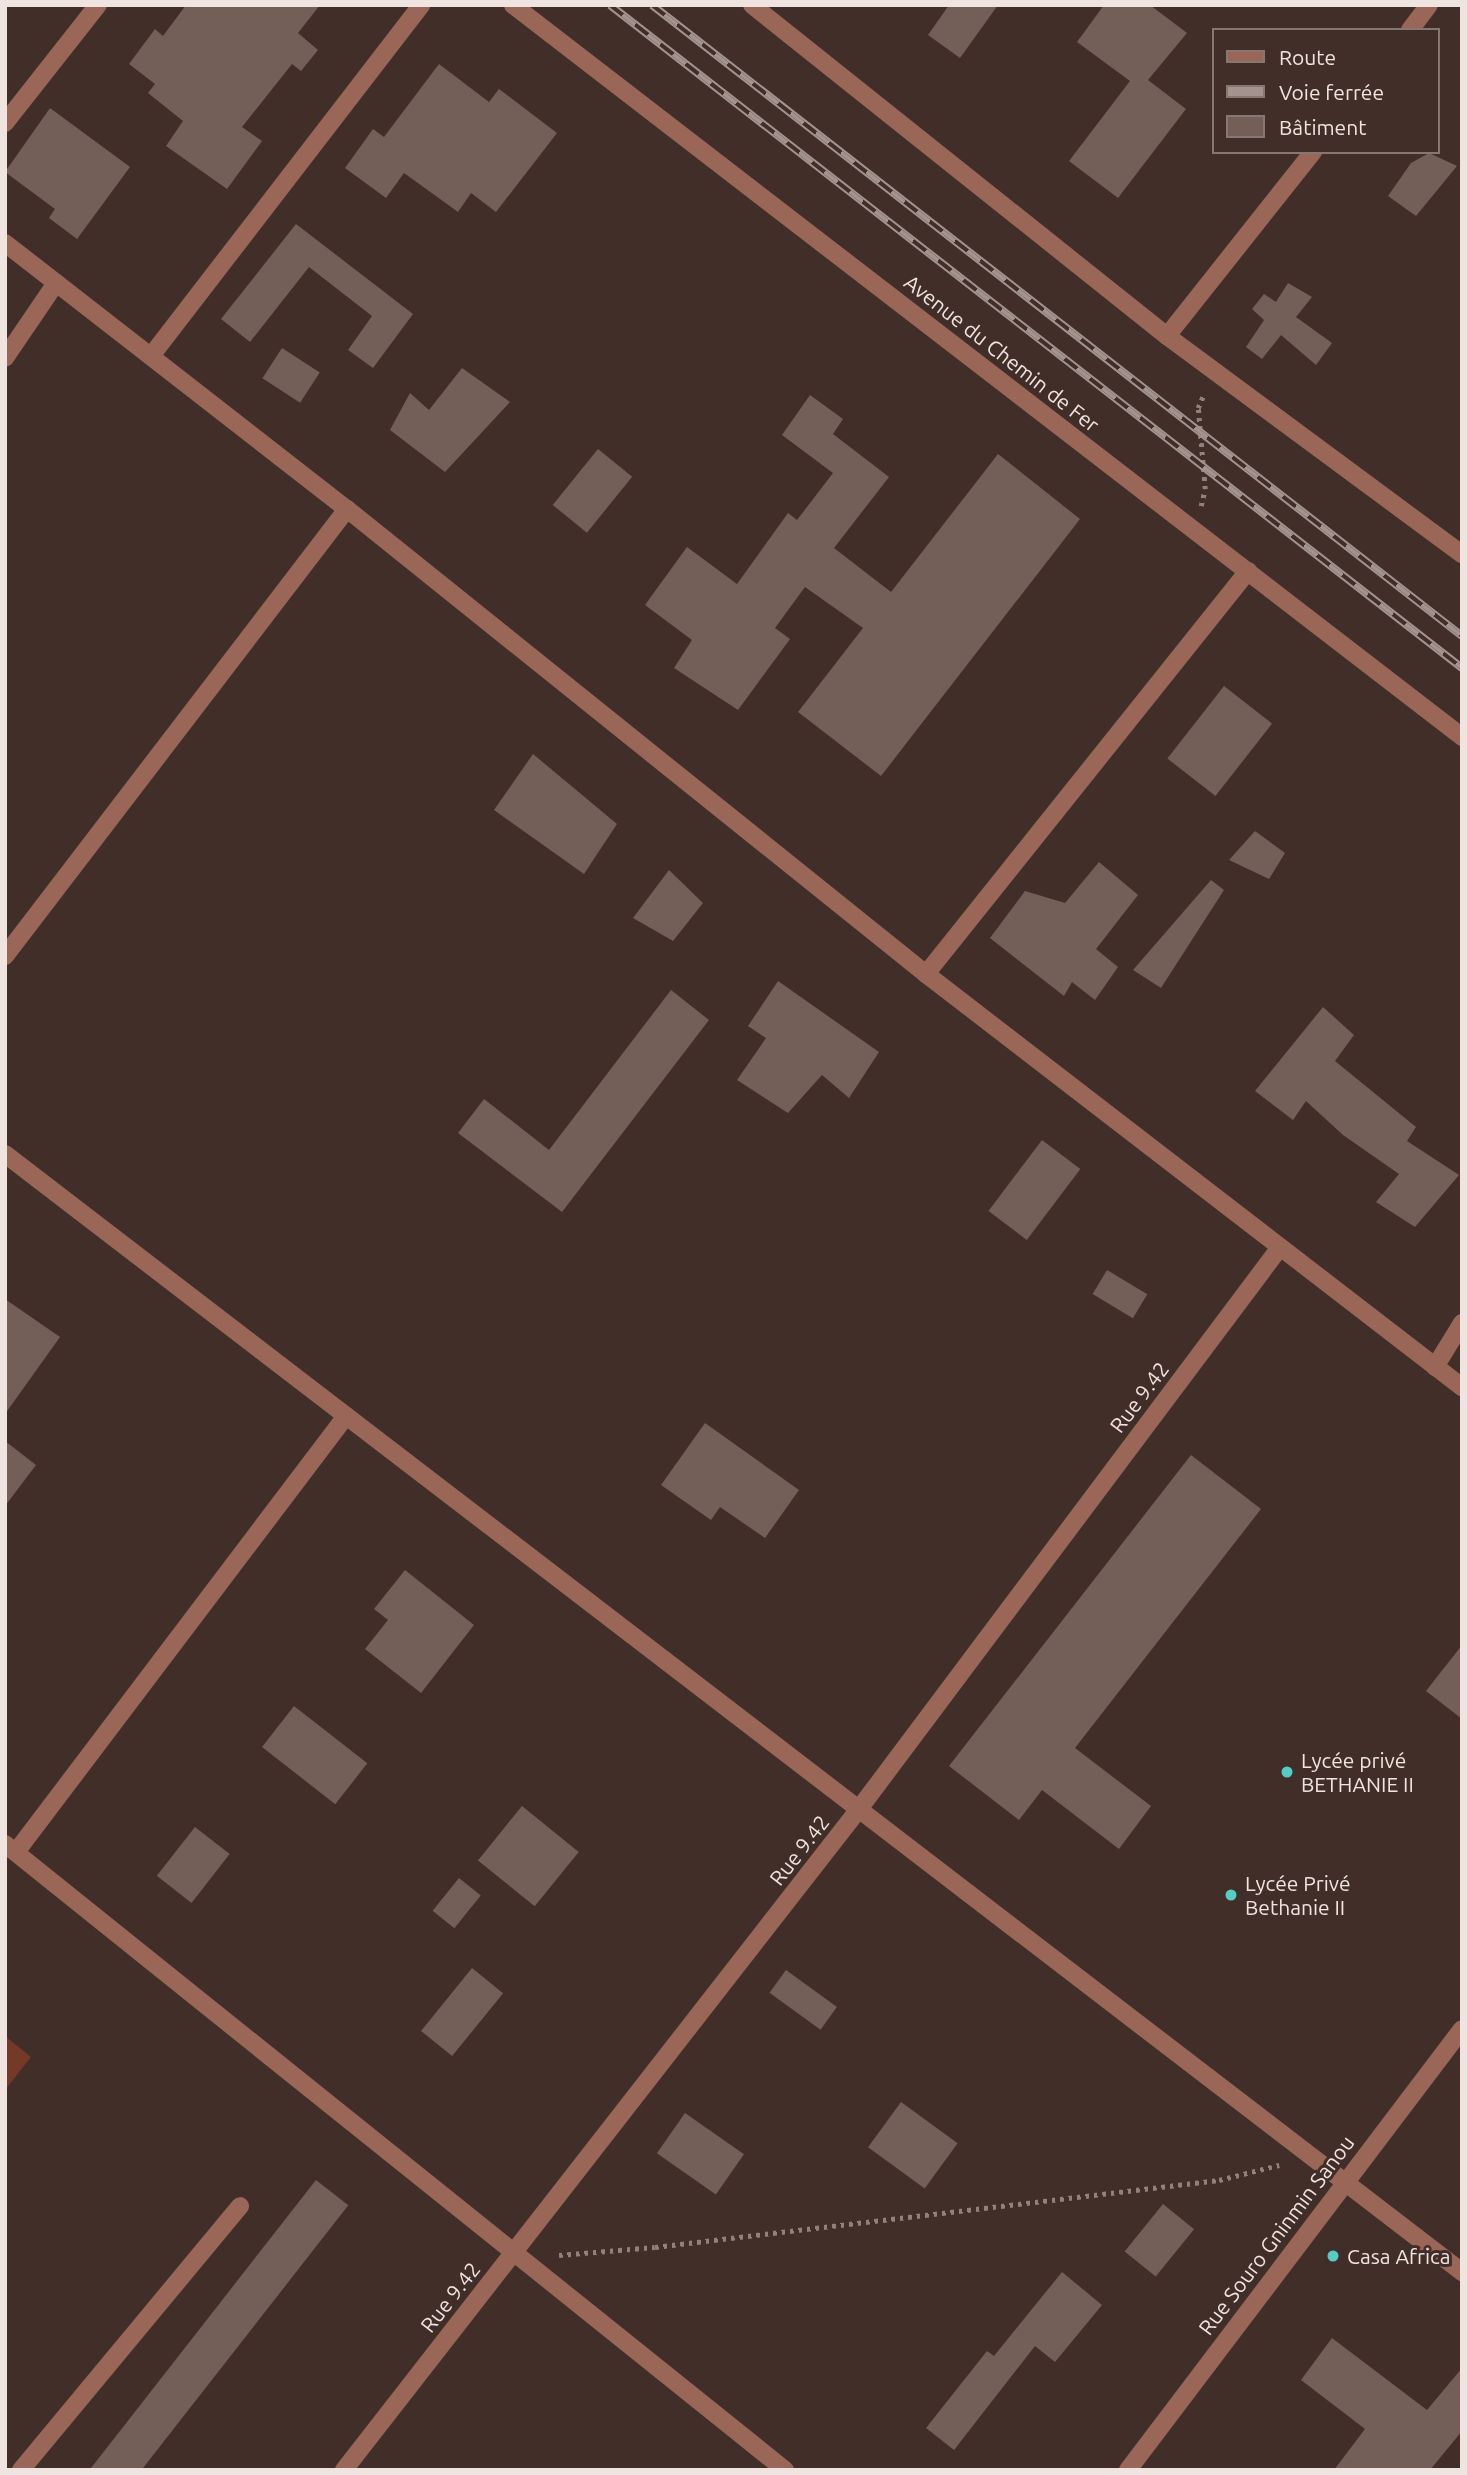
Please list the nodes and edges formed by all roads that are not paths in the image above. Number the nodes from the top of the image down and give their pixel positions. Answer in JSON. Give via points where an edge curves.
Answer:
{"nodes":[{"id":1,"x":98,"y":5,"type":"edge"},
{"id":2,"x":421,"y":5,"type":"edge"},
{"id":3,"x":513,"y":5,"type":"edge"},
{"id":4,"x":752,"y":5,"type":"edge"},
{"id":5,"x":1429,"y":5,"type":"edge"},
{"id":6,"x":1412,"y":28,"type":"edge"},
{"id":7,"x":5,"y":123,"type":"edge"},
{"id":8,"x":1311,"y":154,"type":"edge"},
{"id":9,"x":5,"y":243,"type":"edge"},
{"id":10,"x":56,"y":283,"type":"junction"},
{"id":11,"x":1167,"y":336,"type":"junction"},
{"id":12,"x":151,"y":356,"type":"junction"},
{"id":13,"x":5,"y":358,"type":"edge"},
{"id":14,"x":347,"y":509,"type":"junction"},
{"id":15,"x":1462,"y":554,"type":"edge"},
{"id":16,"x":1248,"y":571,"type":"junction"},
{"id":17,"x":1462,"y":737,"type":"edge"},
{"id":18,"x":5,"y":956,"type":"edge"},
{"id":19,"x":926,"y":974,"type":"junction"},
{"id":20,"x":5,"y":1154,"type":"edge"},
{"id":21,"x":1278,"y":1250,"type":"junction"},
{"id":22,"x":1462,"y":1323,"type":"edge"},
{"id":23,"x":1435,"y":1367,"type":"junction"},
{"id":24,"x":1462,"y":1387,"type":"edge"},
{"id":25,"x":346,"y":1416,"type":"junction"},
{"id":26,"x":859,"y":1810,"type":"junction"},
{"id":27,"x":11,"y":1848,"type":"edge"},
{"id":28,"x":1462,"y":2029,"type":"edge"},
{"id":29,"x":1345,"y":2182,"type":"junction"},
{"id":30,"x":240,"y":2206,"type":"dead end"},
{"id":31,"x":518,"y":2256,"type":"junction"},
{"id":32,"x":1462,"y":2272,"type":"edge"},
{"id":33,"x":21,"y":2470,"type":"edge"},
{"id":34,"x":344,"y":2470,"type":"edge"},
{"id":35,"x":786,"y":2470,"type":"edge"},
{"id":36,"x":1128,"y":2470,"type":"edge"}],
"edges":[{"from":1,"to":7,"type":"street"},
{"from":2,"to":12,"type":"street"},
{"from":3,"to":16,"type":"street","name":"Avenue du Chemin de Fer"},
{"from":4,"to":11,"type":"street"},
{"from":5,"to":6,"type":"street"},
{"from":8,"to":11,"type":"street"},
{"from":9,"to":10,"type":"street"},
{"from":10,"to":12,"type":"street"},
{"from":10,"to":13,"type":"street"},
{"from":11,"to":15,"type":"street"},
{"from":12,"to":14,"type":"street"},
{"from":14,"to":18,"type":"street"},
{"from":14,"to":19,"type":"street"},
{"from":16,"to":17,"type":"street","name":"Avenue du Chemin de Fer"},
{"from":16,"to":19,"type":"street"},
{"from":19,"to":21,"type":"street"},
{"from":20,"to":25,"type":"street"},
{"from":21,"to":23,"type":"street"},
{"from":21,"to":26,"type":"street","name":"Rue 9.42"},
{"from":22,"to":23,"type":"street"},
{"from":23,"to":24,"type":"street"},
{"from":25,"to":26,"type":"street"},
{"from":25,"to":27,"type":"street"},
{"from":26,"to":29,"type":"street"},
{"from":26,"to":31,"type":"street","name":"Rue 9.42"},
{"from":27,"to":31,"type":"street"},
{"from":28,"to":29,"type":"street","name":"Rue Souro Gninmin Sanou"},
{"from":29,"to":32,"type":"street"},
{"from":29,"to":36,"type":"street","name":"Rue Souro Gninmin Sanou"},
{"from":30,"to":33,"type":"street"},
{"from":31,"to":34,"type":"street","name":"Rue 9.42"},
{"from":31,"to":35,"type":"street"}]}
